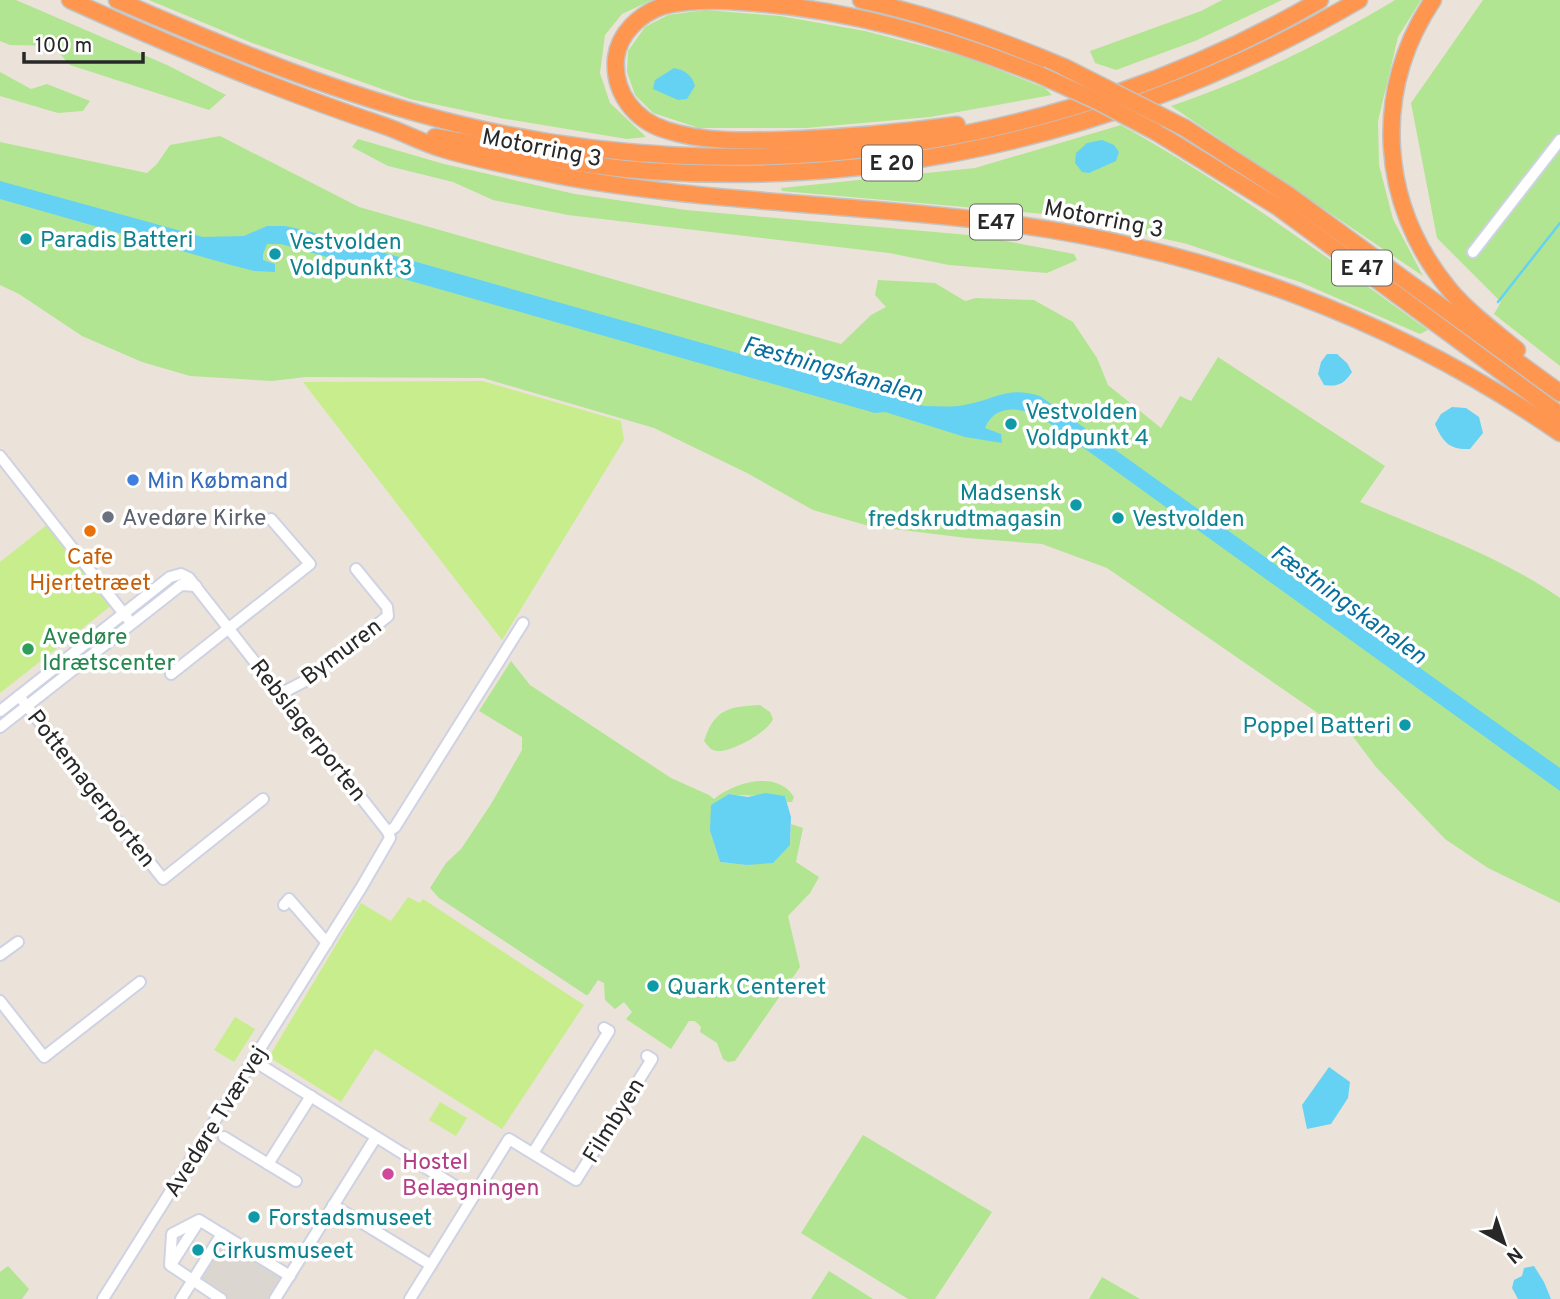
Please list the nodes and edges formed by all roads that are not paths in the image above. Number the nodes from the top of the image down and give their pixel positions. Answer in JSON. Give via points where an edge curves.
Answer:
{"nodes":[{"id":1,"x":70,"y":0,"type":"edge"},
{"id":2,"x":117,"y":0,"type":"edge"},
{"id":3,"x":861,"y":0,"type":"edge"},
{"id":4,"x":1320,"y":0,"type":"edge"},
{"id":5,"x":1359,"y":0,"type":"edge"},
{"id":6,"x":1433,"y":0,"type":"edge"},
{"id":7,"x":1069,"y":108,"type":"junction"},
{"id":8,"x":398,"y":131,"type":"junction"},
{"id":9,"x":1560,"y":140,"type":"edge"},
{"id":10,"x":1473,"y":252,"type":"dead end"},
{"id":11,"x":1560,"y":384,"type":"edge"},
{"id":12,"x":1560,"y":393,"type":"edge"},
{"id":13,"x":1560,"y":415,"type":"edge"},
{"id":14,"x":1560,"y":433,"type":"edge"},
{"id":15,"x":0,"y":456,"type":"edge"},
{"id":16,"x":271,"y":519,"type":"dead end"},
{"id":17,"x":356,"y":569,"type":"dead end"},
{"id":18,"x":196,"y":586,"type":"junction"},
{"id":19,"x":123,"y":614,"type":"junction"},
{"id":20,"x":523,"y":623,"type":"dead end"},
{"id":21,"x":131,"y":624,"type":"junction"},
{"id":22,"x":229,"y":627,"type":"junction"},
{"id":23,"x":171,"y":674,"type":"dead end"},
{"id":24,"x":280,"y":694,"type":"junction"},
{"id":25,"x":19,"y":696,"type":"junction"},
{"id":26,"x":27,"y":706,"type":"junction"},
{"id":27,"x":0,"y":711,"type":"edge"},
{"id":28,"x":0,"y":727,"type":"edge"},
{"id":29,"x":263,"y":799,"type":"dead end"},
{"id":30,"x":388,"y":832,"type":"junction"},
{"id":31,"x":284,"y":905,"type":"dead end"},
{"id":32,"x":18,"y":942,"type":"dead end"},
{"id":33,"x":327,"y":943,"type":"junction"},
{"id":34,"x":0,"y":956,"type":"edge"},
{"id":35,"x":140,"y":982,"type":"dead end"},
{"id":36,"x":0,"y":1001,"type":"edge"},
{"id":37,"x":604,"y":1028,"type":"dead end"},
{"id":38,"x":647,"y":1056,"type":"dead end"},
{"id":39,"x":254,"y":1061,"type":"junction"},
{"id":40,"x":311,"y":1096,"type":"junction"},
{"id":41,"x":224,"y":1137,"type":"dead end"},
{"id":42,"x":376,"y":1137,"type":"junction"},
{"id":43,"x":533,"y":1153,"type":"junction"},
{"id":44,"x":268,"y":1164,"type":"junction"},
{"id":45,"x":296,"y":1181,"type":"dead end"},
{"id":46,"x":473,"y":1197,"type":"junction"},
{"id":47,"x":333,"y":1205,"type":"junction"},
{"id":48,"x":199,"y":1220,"type":"junction"},
{"id":49,"x":152,"y":1222,"type":"junction"},
{"id":50,"x":172,"y":1234,"type":"junction"},
{"id":51,"x":222,"y":1234,"type":"junction"},
{"id":52,"x":170,"y":1265,"type":"junction"},
{"id":53,"x":431,"y":1265,"type":"junction"},
{"id":54,"x":290,"y":1276,"type":"junction"},
{"id":55,"x":192,"y":1281,"type":"junction"},
{"id":56,"x":103,"y":1299,"type":"edge"},
{"id":57,"x":181,"y":1299,"type":"edge"},
{"id":58,"x":221,"y":1299,"type":"edge"},
{"id":59,"x":275,"y":1299,"type":"edge"},
{"id":60,"x":410,"y":1299,"type":"edge"}],
"edges":[{"from":1,"to":8,"type":"highway","number":"E 20","via":[[222,66]]},
{"from":2,"to":7,"type":"highway","number":"E 20","via":[[296,74],[396,107],[503,134],[609,150],[718,156],[861,150],[984,130]]},
{"from":3,"to":12,"type":"highway","number":"E 47","bridge":true,"via":[[985,35],[1064,67],[1185,128],[1298,201]]},
{"from":4,"to":7,"type":"highway","number":"E 20","via":[[1258,34],[1170,72]]},
{"from":5,"to":8,"type":"highway","number":"E 20","via":[[1252,57],[1143,103],[999,145],[902,162],[800,172],[649,171],[576,163]]},
{"from":6,"to":11,"type":"highway","number":"E 47","via":[[1410,39],[1394,92],[1391,141],[1402,204],[1423,251],[1451,291]]},
{"from":7,"to":13,"type":"highway","number":"E 47","bridge":true,"via":[[1043,108],[874,135],[724,139],[650,124],[626,103],[616,70],[621,41],[638,19],[665,5],[701,0],[770,4],[868,19],[933,36],[1040,75],[1156,132],[1278,207]]},
{"from":8,"to":14,"type":"highway","name":"Motorring 3","number":"E47","via":[[440,148],[570,177],[1006,223],[1180,257],[1291,292],[1405,341]]},
{"from":9,"to":10,"type":"street"},
{"from":15,"to":19,"type":"street"},
{"from":16,"to":22,"type":"street","via":[[310,564]]},
{"from":17,"to":24,"type":"street","name":"Bymuren","via":[[387,607],[388,616],[307,680]]},
{"from":18,"to":19,"type":"street","via":[[184,575],[174,575]]},
{"from":18,"to":21,"type":"street","via":[[181,585]]},
{"from":18,"to":22,"type":"street","name":"Rebslagerporten"},
{"from":19,"to":21,"type":"street"},
{"from":19,"to":25,"type":"street"},
{"from":20,"to":30,"type":"street","name":"Avedøre Tværvej"},
{"from":21,"to":26,"type":"street"},
{"from":22,"to":23,"type":"street"},
{"from":22,"to":24,"type":"street","name":"Rebslagerporten"},
{"from":24,"to":30,"type":"street","name":"Rebslagerporten"},
{"from":25,"to":26,"type":"street","name":"Pottemagerporten"},
{"from":25,"to":27,"type":"street"},
{"from":26,"to":28,"type":"street"},
{"from":26,"to":29,"type":"street","name":"Pottemagerporten","via":[[163,879]]},
{"from":30,"to":33,"type":"street","name":"Avedøre Tværvej","via":[[390,838]]},
{"from":31,"to":33,"type":"street","via":[[289,899]]},
{"from":32,"to":34,"type":"street"},
{"from":33,"to":39,"type":"street","name":"Avedøre Tværvej"},
{"from":35,"to":36,"type":"street","via":[[44,1057]]},
{"from":37,"to":43,"type":"street","via":[[609,1031]]},
{"from":38,"to":43,"type":"street","name":"Filmbyen","via":[[652,1059],[576,1180]]},
{"from":39,"to":40,"type":"street"},
{"from":39,"to":49,"type":"street","name":"Avedøre Tværvej"},
{"from":40,"to":42,"type":"street"},
{"from":40,"to":44,"type":"street"},
{"from":41,"to":44,"type":"street"},
{"from":42,"to":46,"type":"street"},
{"from":42,"to":47,"type":"street"},
{"from":43,"to":46,"type":"street","name":"Filmbyen","via":[[509,1139]]},
{"from":44,"to":45,"type":"street"},
{"from":46,"to":53,"type":"street","name":"Filmbyen"},
{"from":47,"to":53,"type":"street"},
{"from":47,"to":54,"type":"street"},
{"from":48,"to":50,"type":"street"},
{"from":48,"to":51,"type":"street"},
{"from":48,"to":52,"type":"street"},
{"from":49,"to":50,"type":"street"},
{"from":49,"to":56,"type":"street","name":"Avedøre Tværvej"},
{"from":50,"to":52,"type":"street"},
{"from":51,"to":54,"type":"street"},
{"from":51,"to":55,"type":"street"},
{"from":52,"to":55,"type":"street"},
{"from":53,"to":60,"type":"street","name":"Filmbyen"},
{"from":54,"to":59,"type":"street"},
{"from":55,"to":57,"type":"street"},
{"from":55,"to":58,"type":"street"}]}
